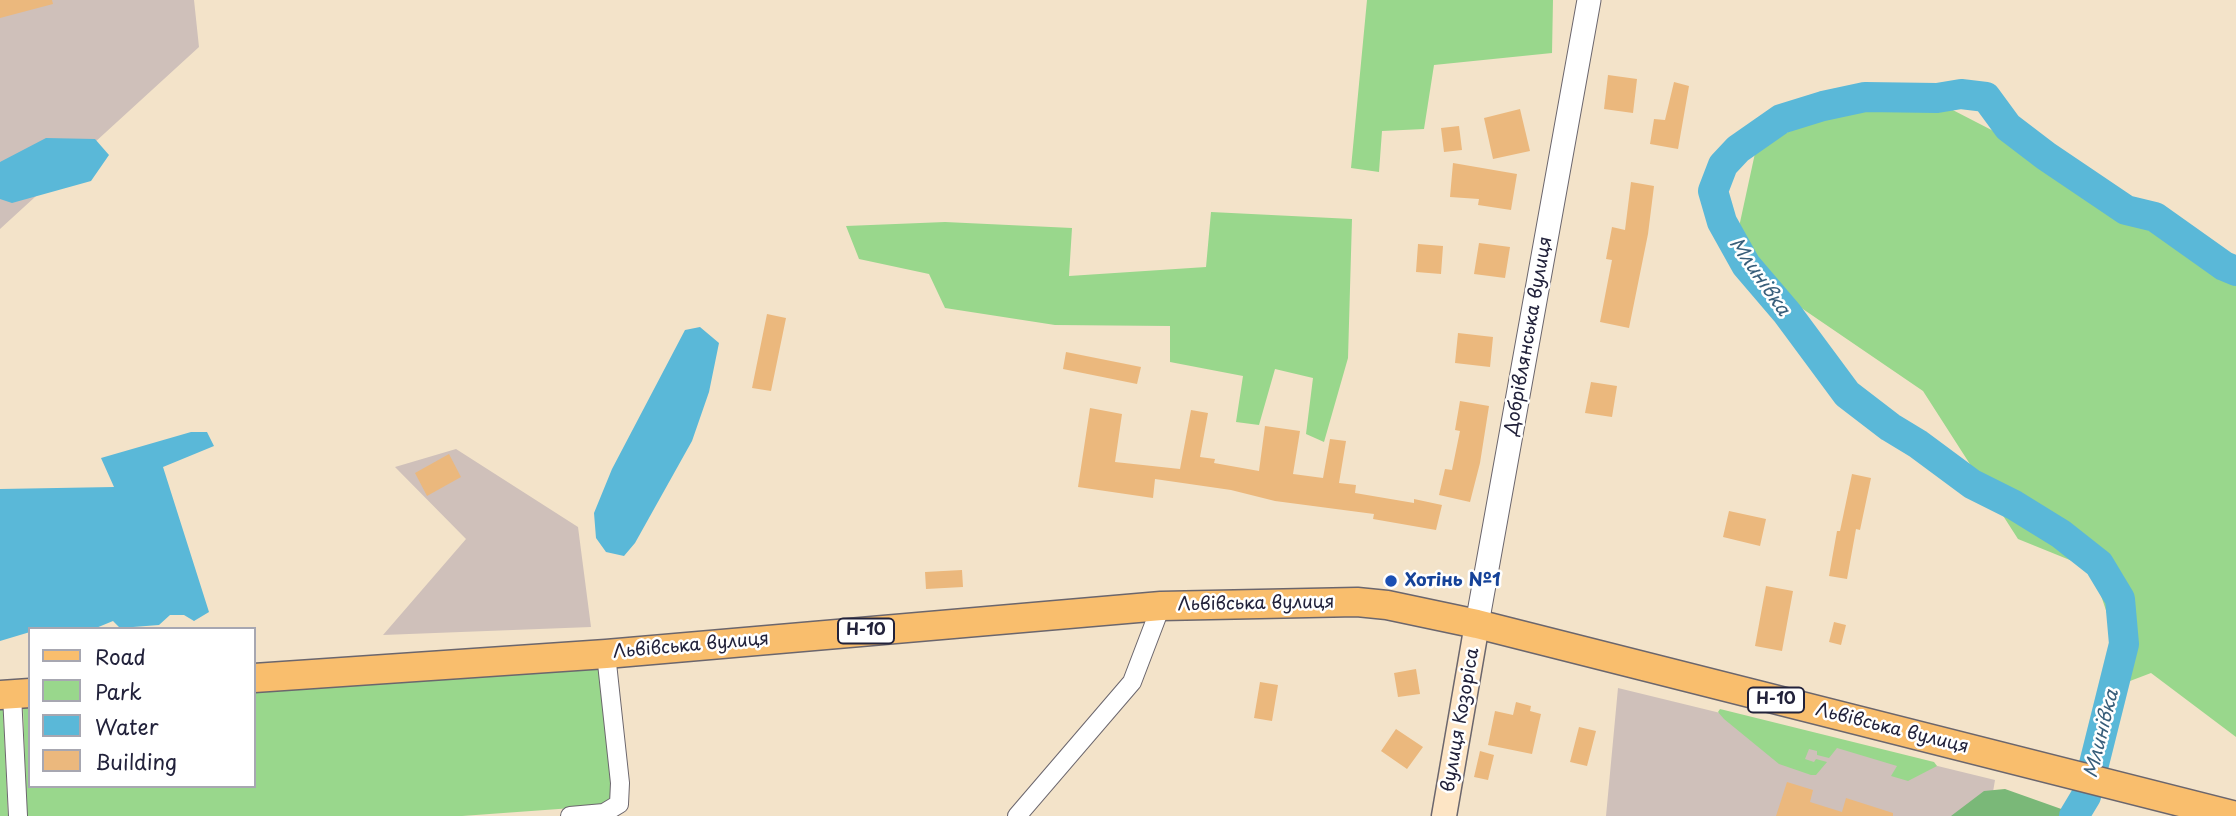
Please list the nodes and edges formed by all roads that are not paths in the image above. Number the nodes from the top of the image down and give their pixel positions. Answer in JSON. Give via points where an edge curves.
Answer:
{"nodes":[{"id":1,"x":1589,"y":0,"type":"edge"},
{"id":2,"x":1161,"y":606,"type":"junction"},
{"id":3,"x":1478,"y":624,"type":"junction"},
{"id":4,"x":606,"y":654,"type":"junction"},
{"id":5,"x":256,"y":678,"type":"edge"},
{"id":6,"x":14,"y":694,"type":"edge"},
{"id":7,"x":18,"y":816,"type":"edge"},
{"id":8,"x":570,"y":816,"type":"edge"},
{"id":9,"x":1017,"y":816,"type":"edge"},
{"id":10,"x":1444,"y":816,"type":"edge"},
{"id":11,"x":2236,"y":816,"type":"edge"}],
"edges":[{"from":1,"to":3,"type":"street","name":"Добрівлянська вулиця"},
{"from":2,"to":3,"type":"main road","name":"Львівська вулиця","number":"Н-10","via":[[1357,602]]},
{"from":2,"to":4,"type":"main road","name":"Львівська вулиця","number":"Н-10"},
{"from":2,"to":9,"type":"street","via":[[1132,682]]},
{"from":3,"to":10,"type":"main road","name":"вулиця Козоріса"},
{"from":3,"to":11,"type":"main road","name":"Львівська вулиця","number":"Н-10"},
{"from":4,"to":5,"type":"main road","name":"Львівська вулиця","number":"Н-10"},
{"from":4,"to":8,"type":"street","via":[[619,804],[604,813]]},
{"from":6,"to":7,"type":"street"}]}
